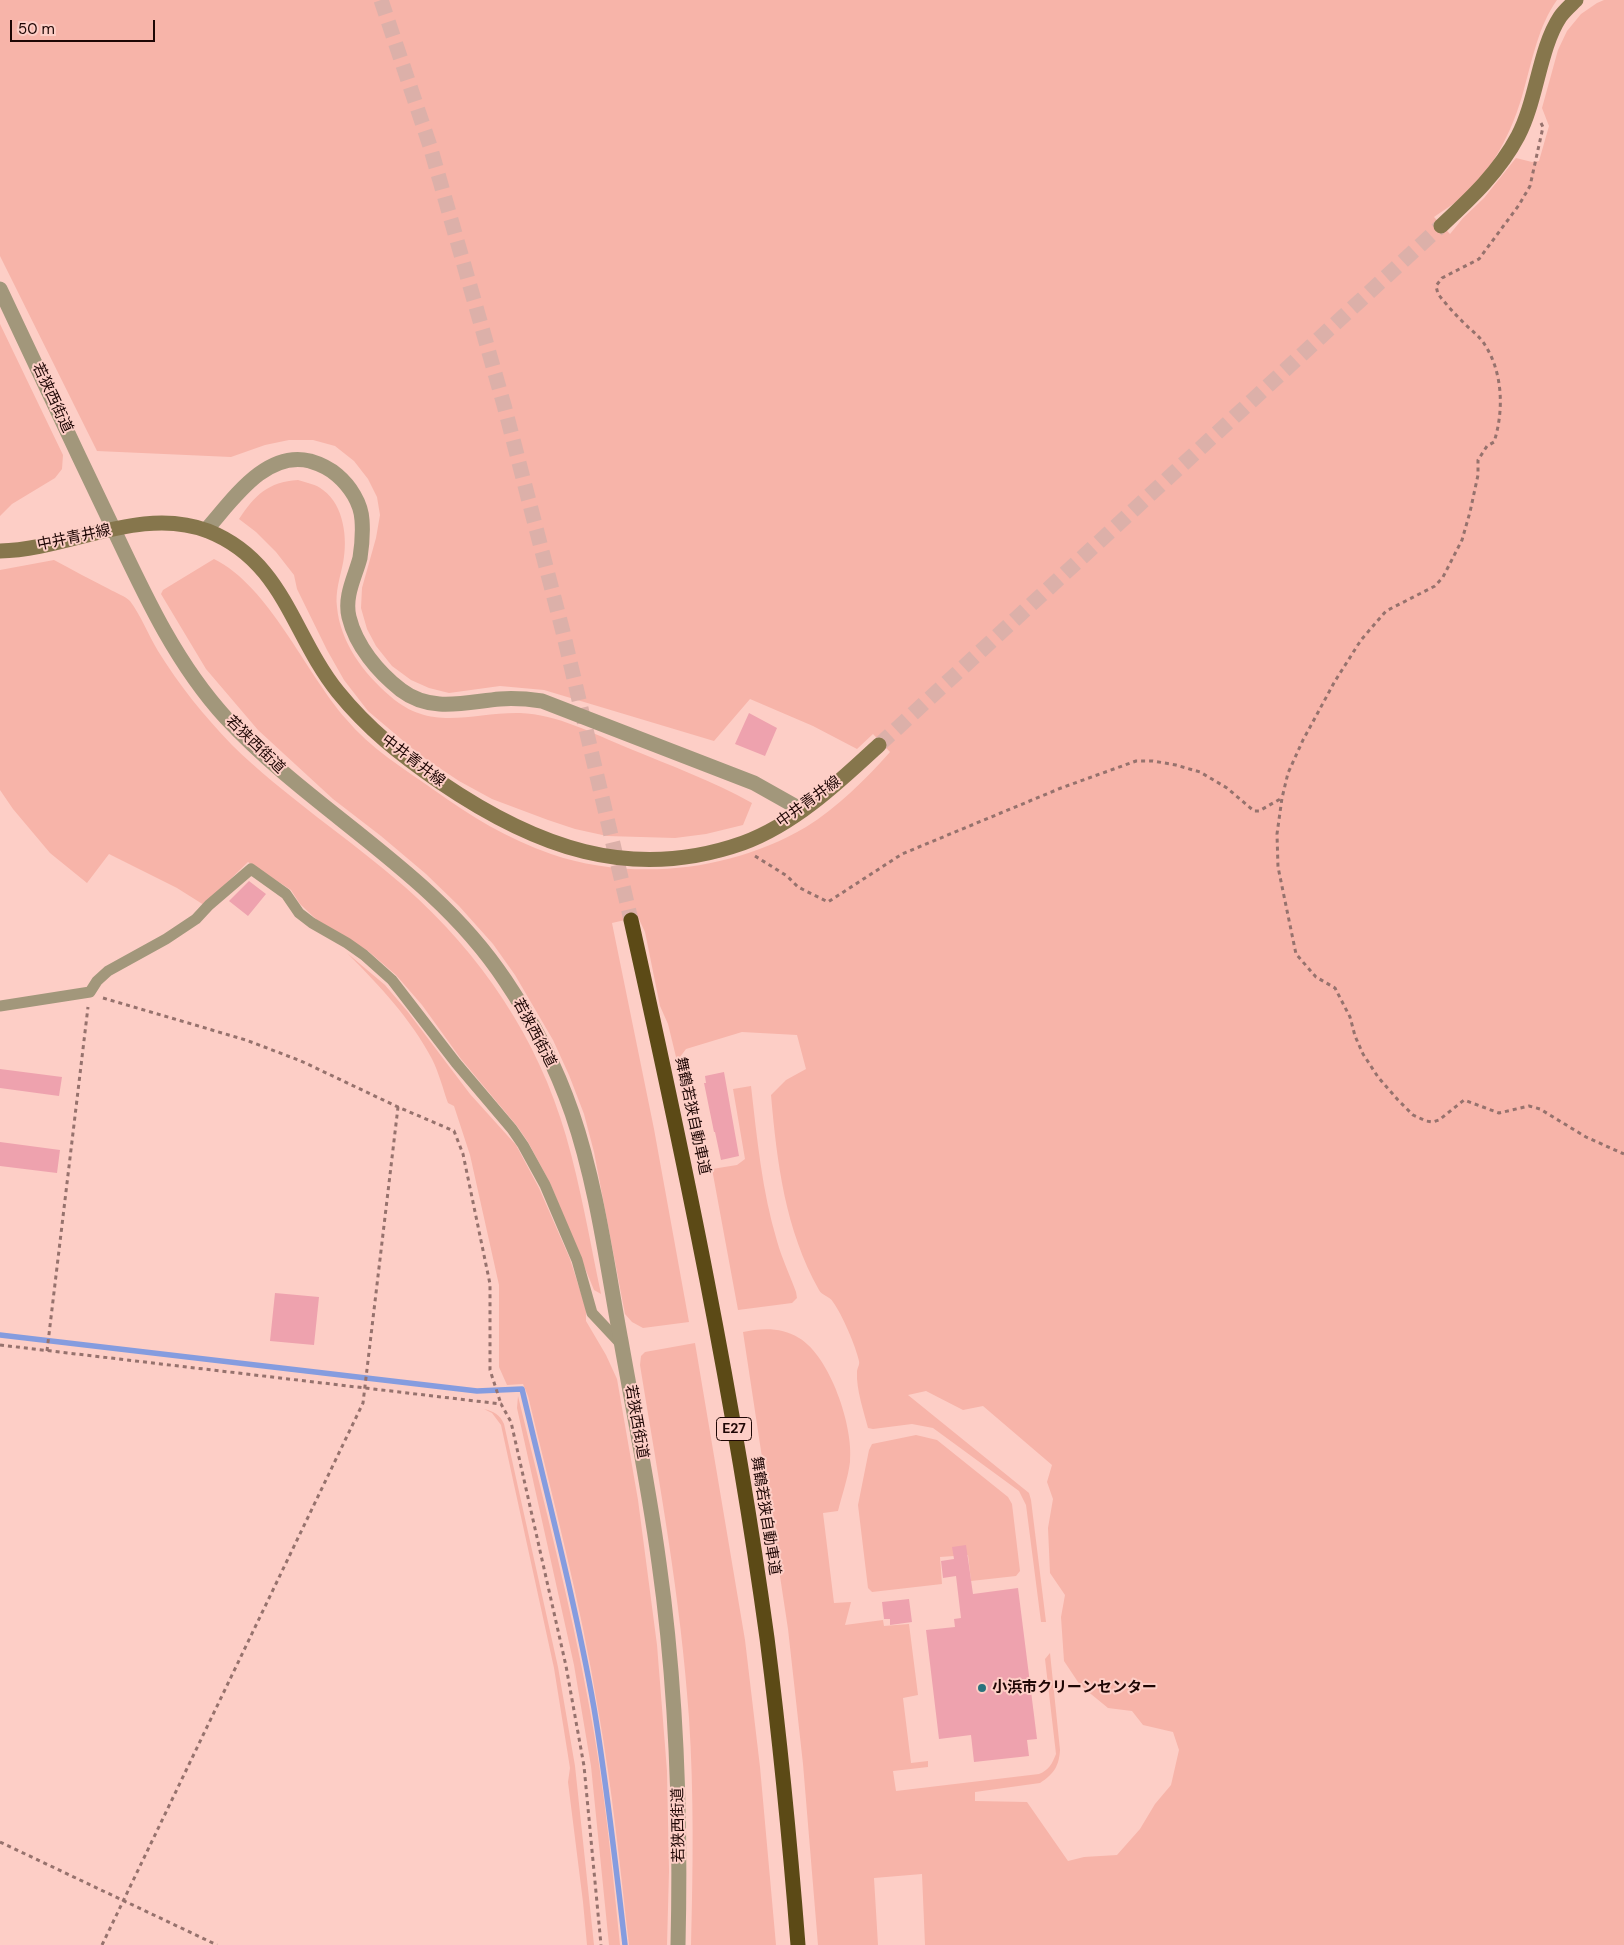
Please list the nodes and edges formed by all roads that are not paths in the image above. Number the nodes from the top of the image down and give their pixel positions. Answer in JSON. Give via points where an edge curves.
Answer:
{"nodes":[{"id":1,"x":1576,"y":0,"type":"edge"},
{"id":2,"x":1442,"y":226,"type":"tunnel mouth"},
{"id":3,"x":0,"y":289,"type":"edge"},
{"id":4,"x":114,"y":530,"type":"junction"},
{"id":5,"x":206,"y":530,"type":"junction"},
{"id":6,"x":0,"y":551,"type":"edge"},
{"id":7,"x":879,"y":745,"type":"tunnel mouth"},
{"id":8,"x":802,"y":810,"type":"junction"},
{"id":9,"x":631,"y":920,"type":"tunnel mouth"},
{"id":10,"x":0,"y":1006,"type":"edge"},
{"id":11,"x":621,"y":1344,"type":"junction"},
{"id":12,"x":678,"y":1945,"type":"edge"},
{"id":13,"x":798,"y":1945,"type":"edge"}],
"edges":[{"from":1,"to":2,"type":"main road","via":[[1560,17],[1551,37],[1518,136],[1497,170]]},
{"from":3,"to":4,"type":"street","name":"若狭西街道"},
{"from":4,"to":5,"type":"main road","name":"中井青井線","via":[[140,524],[174,524]]},
{"from":4,"to":6,"type":"main road","name":"中井青井線"},
{"from":4,"to":11,"type":"street","name":"若狭西街道","via":[[173,646],[209,699],[269,760],[433,896],[504,978],[541,1042],[572,1113],[592,1191]]},
{"from":5,"to":8,"type":"main road","name":"中井青井線","via":[[230,542],[252,559],[276,586],[335,688],[361,720],[417,766],[517,829],[575,850],[613,857],[683,857],[715,852],[745,842]]},
{"from":5,"to":8,"type":"street","via":[[238,493],[277,462],[298,458],[318,464],[345,482],[356,498],[362,517],[362,542],[348,596],[348,614],[354,634],[367,655],[402,691],[427,702],[453,706],[500,699],[542,701],[754,783]]},
{"from":7,"to":8,"type":"main road","name":"中井青井線","via":[[832,788]]},
{"from":9,"to":13,"type":"highway","name":"舞鶴若狭自動車道","number":"E27","via":[[703,1257],[746,1503],[767,1638]]},
{"from":10,"to":11,"type":"lane","via":[[90,992],[108,971],[196,919],[251,869],[286,894],[299,913],[347,942],[392,980],[512,1129],[548,1194],[577,1260],[592,1312]]},
{"from":11,"to":12,"type":"street","name":"若狭西街道","via":[[651,1507],[669,1644],[680,1828]]}]}
